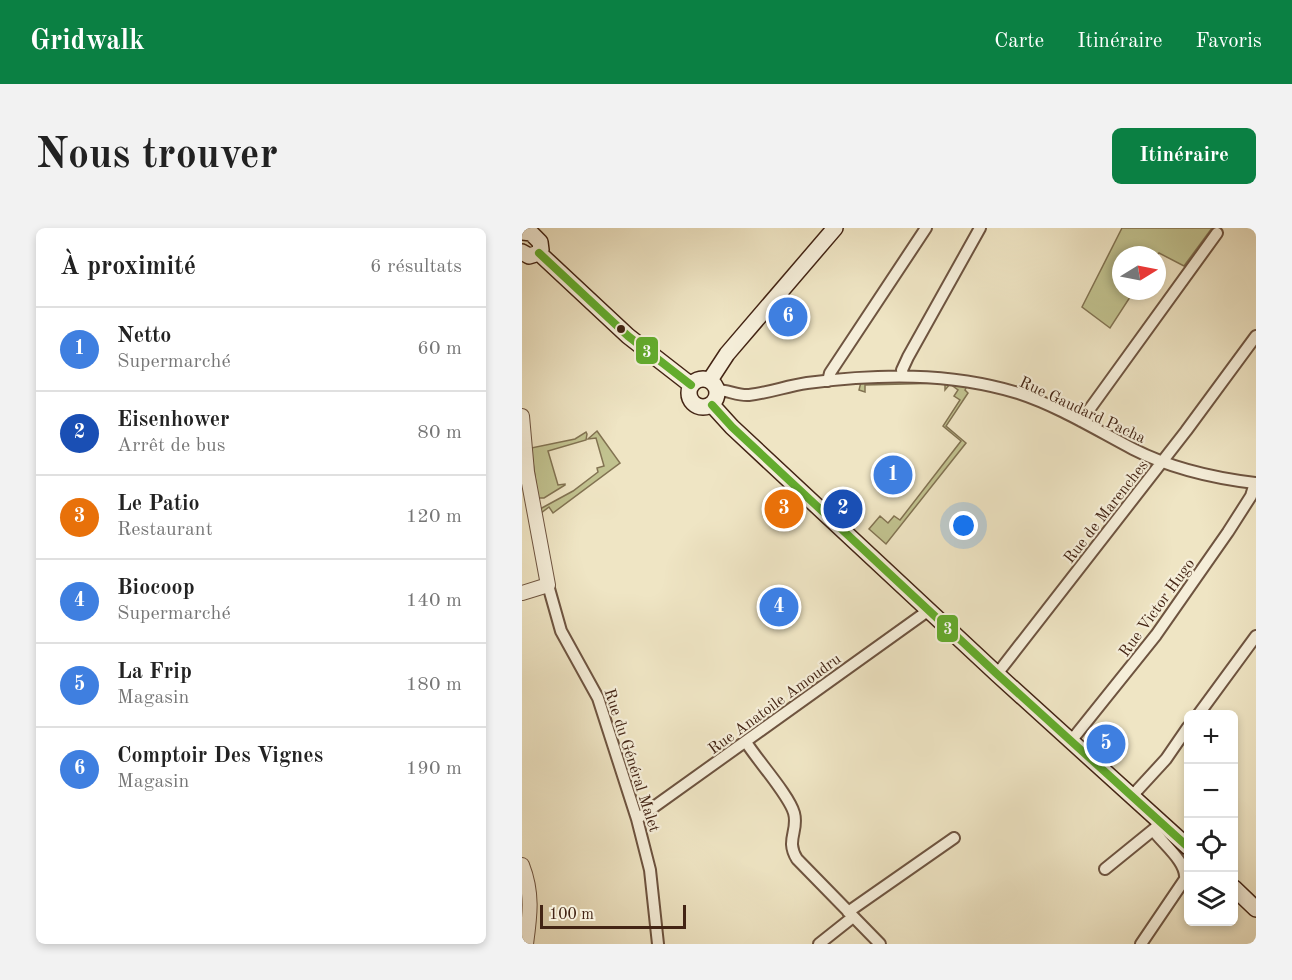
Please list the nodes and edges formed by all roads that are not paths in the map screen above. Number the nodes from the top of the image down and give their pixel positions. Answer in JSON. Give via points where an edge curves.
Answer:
{"nodes":[{"id":1,"x":835,"y":228,"type":"edge"},
{"id":2,"x":926,"y":228,"type":"edge"},
{"id":3,"x":980,"y":228,"type":"edge"},
{"id":4,"x":522,"y":232,"type":"edge"},
{"id":5,"x":1216,"y":233,"type":"dead end"},
{"id":6,"x":526,"y":253,"type":"edge"},
{"id":7,"x":1256,"y":336,"type":"edge"},
{"id":8,"x":903,"y":376,"type":"junction"},
{"id":9,"x":828,"y":381,"type":"junction"},
{"id":10,"x":691,"y":385,"type":"junction"},
{"id":11,"x":714,"y":385,"type":"junction"},
{"id":12,"x":712,"y":405,"type":"junction"},
{"id":13,"x":522,"y":416,"type":"edge"},
{"id":14,"x":1081,"y":421,"type":"junction"},
{"id":15,"x":1162,"y":460,"type":"junction"},
{"id":16,"x":1255,"y":483,"type":"edge"},
{"id":17,"x":548,"y":585,"type":"junction"},
{"id":18,"x":522,"y":593,"type":"edge"},
{"id":19,"x":929,"y":610,"type":"junction"},
{"id":20,"x":1256,"y":636,"type":"edge"},
{"id":21,"x":997,"y":674,"type":"junction"},
{"id":22,"x":1201,"y":710,"type":"edge"},
{"id":23,"x":1184,"y":733,"type":"edge"},
{"id":24,"x":1071,"y":741,"type":"junction"},
{"id":25,"x":746,"y":742,"type":"junction"},
{"id":26,"x":1132,"y":796,"type":"junction"},
{"id":27,"x":637,"y":819,"type":"junction"},
{"id":28,"x":1157,"y":826,"type":"junction"},
{"id":29,"x":954,"y":838,"type":"dead end"},
{"id":30,"x":1184,"y":844,"type":"edge"},
{"id":31,"x":522,"y":865,"type":"edge"},
{"id":32,"x":1105,"y":869,"type":"dead end"},
{"id":33,"x":1238,"y":893,"type":"edge"},
{"id":34,"x":1256,"y":909,"type":"edge"},
{"id":35,"x":851,"y":914,"type":"junction"},
{"id":36,"x":526,"y":944,"type":"edge"},
{"id":37,"x":658,"y":944,"type":"edge"},
{"id":38,"x":819,"y":944,"type":"edge"},
{"id":39,"x":880,"y":944,"type":"edge"},
{"id":40,"x":1141,"y":944,"type":"edge"}],
"edges":[{"from":1,"to":11,"type":"main road","via":[[727,354]]},
{"from":2,"to":9,"type":"street"},
{"from":3,"to":8,"type":"street","via":[[908,357]]},
{"from":4,"to":6,"type":"main road","via":[[531,233],[540,242],[541,250]]},
{"from":5,"to":14,"type":"street"},
{"from":6,"to":10,"type":"main road"},
{"from":7,"to":15,"type":"street","name":"Rue de Marenches"},
{"from":8,"to":9,"type":"street","name":"Rue Gaudard Pacha"},
{"from":8,"to":14,"type":"street","name":"Rue Gaudard Pacha","via":[[955,379],[1019,394]]},
{"from":9,"to":11,"type":"street","name":"Rue Gaudard Pacha","via":[[749,395]]},
{"from":10,"to":11,"type":"main road","via":[[702,379]]},
{"from":10,"to":12,"type":"main road","via":[[693,403],[702,407]]},
{"from":11,"to":12,"type":"main road","via":[[717,398]]},
{"from":12,"to":19,"type":"main road"},
{"from":13,"to":17,"type":"street","name":"Rue du Général Malet","via":[[527,472]]},
{"from":14,"to":15,"type":"street","name":"Rue Gaudard Pacha"},
{"from":15,"to":16,"type":"street","name":"Rue Gaudard Pacha"},
{"from":15,"to":21,"type":"street","name":"Rue de Marenches"},
{"from":16,"to":24,"type":"street","name":"Rue Victor Hugo","via":[[1228,532],[1156,635]]},
{"from":17,"to":18,"type":"street"},
{"from":17,"to":27,"type":"street","name":"Rue du Général Malet","via":[[561,631],[598,698]]},
{"from":19,"to":21,"type":"main road"},
{"from":19,"to":25,"type":"street","name":"Rue Anatoile Amoudru"},
{"from":20,"to":22,"type":"street"},
{"from":21,"to":24,"type":"main road"},
{"from":23,"to":26,"type":"street"},
{"from":24,"to":26,"type":"main road"},
{"from":25,"to":27,"type":"street","name":"Rue Anatoile Amoudru"},
{"from":25,"to":35,"type":"street","via":[[791,806],[795,819],[793,851]]},
{"from":26,"to":28,"type":"main road"},
{"from":27,"to":37,"type":"street","name":"Rue du Général Malet","via":[[650,870]]},
{"from":28,"to":30,"type":"main road"},
{"from":28,"to":32,"type":"street"},
{"from":28,"to":40,"type":"street","via":[[1158,838],[1183,865],[1185,873],[1183,884]]},
{"from":29,"to":35,"type":"street"},
{"from":31,"to":36,"type":"street","via":[[531,900]]},
{"from":33,"to":34,"type":"main road"},
{"from":35,"to":38,"type":"street"},
{"from":35,"to":39,"type":"street"}]}
